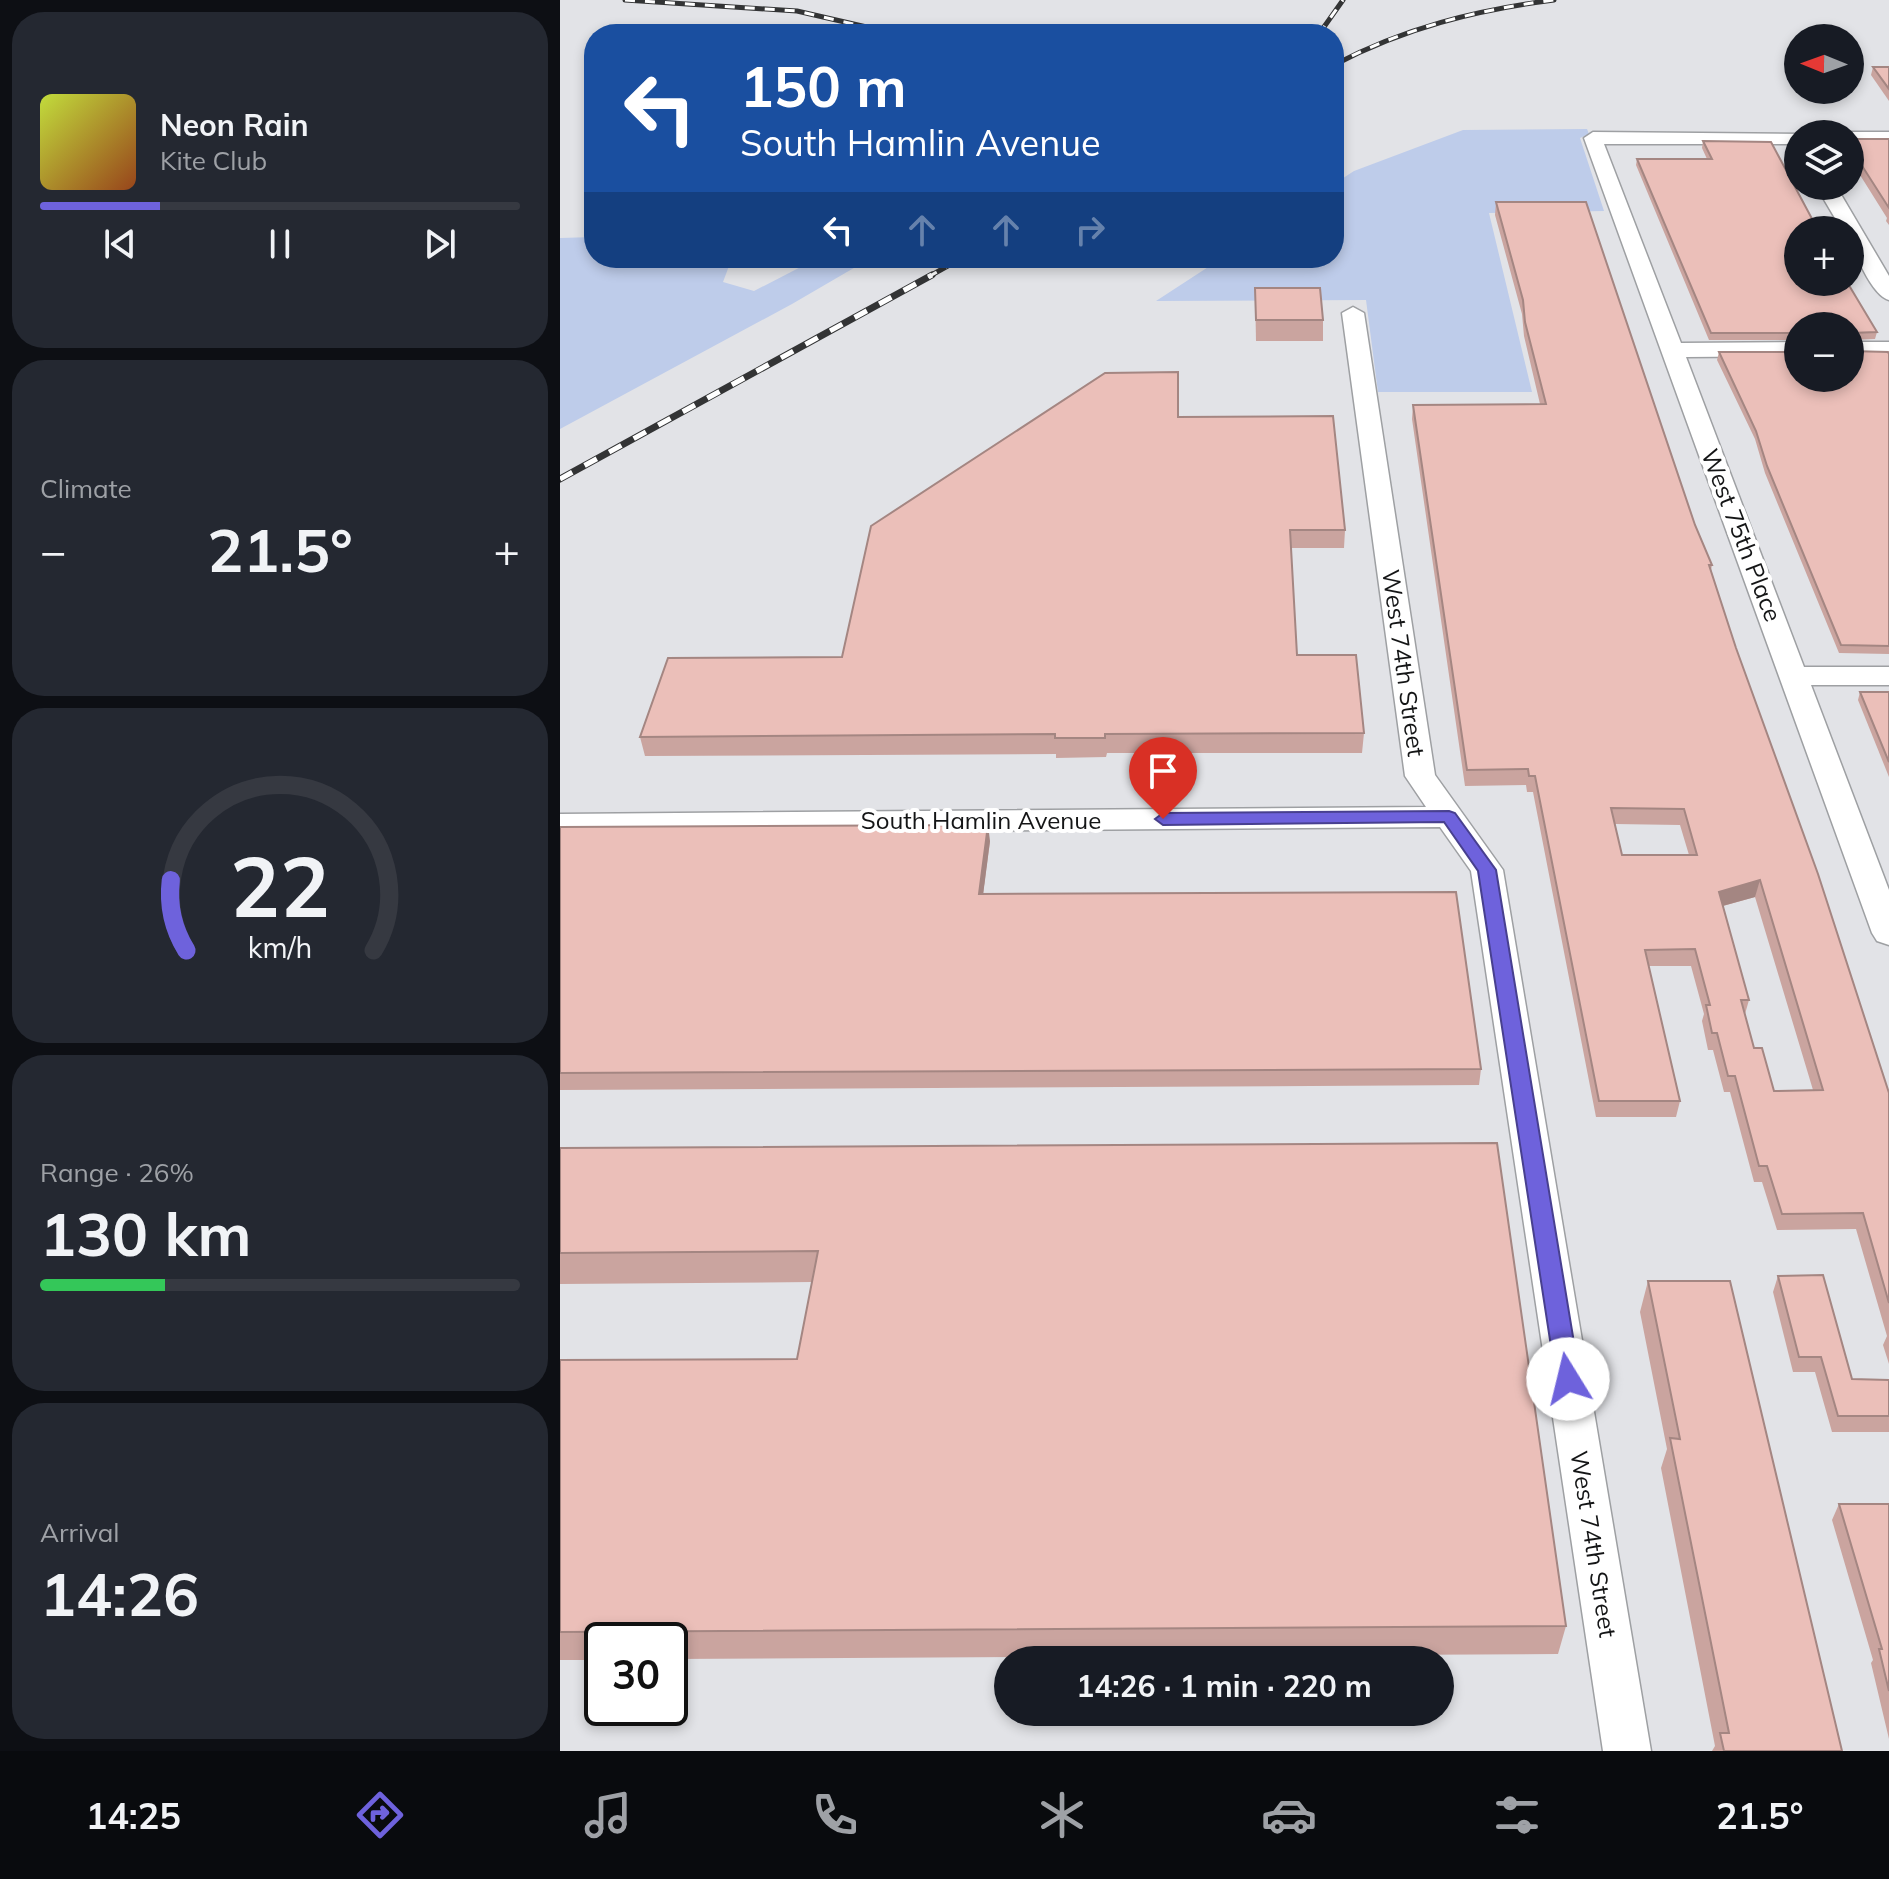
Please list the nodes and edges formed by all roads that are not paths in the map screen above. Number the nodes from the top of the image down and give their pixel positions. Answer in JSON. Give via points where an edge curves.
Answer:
{"nodes":[{"id":1,"x":1784,"y":138,"type":"edge"},
{"id":2,"x":1864,"y":138,"type":"edge"},
{"id":3,"x":1889,"y":138,"type":"edge"},
{"id":4,"x":1834,"y":200,"type":"edge"},
{"id":5,"x":1889,"y":294,"type":"edge"},
{"id":6,"x":1353,"y":313,"type":"dead end"},
{"id":7,"x":1784,"y":349,"type":"edge"},
{"id":8,"x":1864,"y":349,"type":"edge"},
{"id":9,"x":1889,"y":349,"type":"edge"},
{"id":10,"x":1672,"y":350,"type":"junction"},
{"id":11,"x":1794,"y":676,"type":"junction"},
{"id":12,"x":1889,"y":676,"type":"edge"},
{"id":13,"x":1449,"y":817,"type":"junction"},
{"id":14,"x":560,"y":824,"type":"edge"},
{"id":15,"x":1889,"y":933,"type":"edge"},
{"id":16,"x":1627,"y":1751,"type":"edge"}],
"edges":[{"from":1,"to":10,"type":"street","name":"West 75th Place","via":[[1593,138]]},
{"from":2,"to":3,"type":"street"},
{"from":4,"to":5,"type":"street"},
{"from":6,"to":13,"type":"street","name":"West 74th Street","via":[[1420,776]]},
{"from":7,"to":10,"type":"street"},
{"from":8,"to":9,"type":"street"},
{"from":10,"to":11,"type":"street","name":"West 75th Place"},
{"from":11,"to":12,"type":"street"},
{"from":11,"to":15,"type":"street","name":"West 75th Place"},
{"from":13,"to":14,"type":"street","name":"South Hamlin Avenue"},
{"from":13,"to":16,"type":"street","name":"West 74th Street","via":[[1487,870]]}]}
